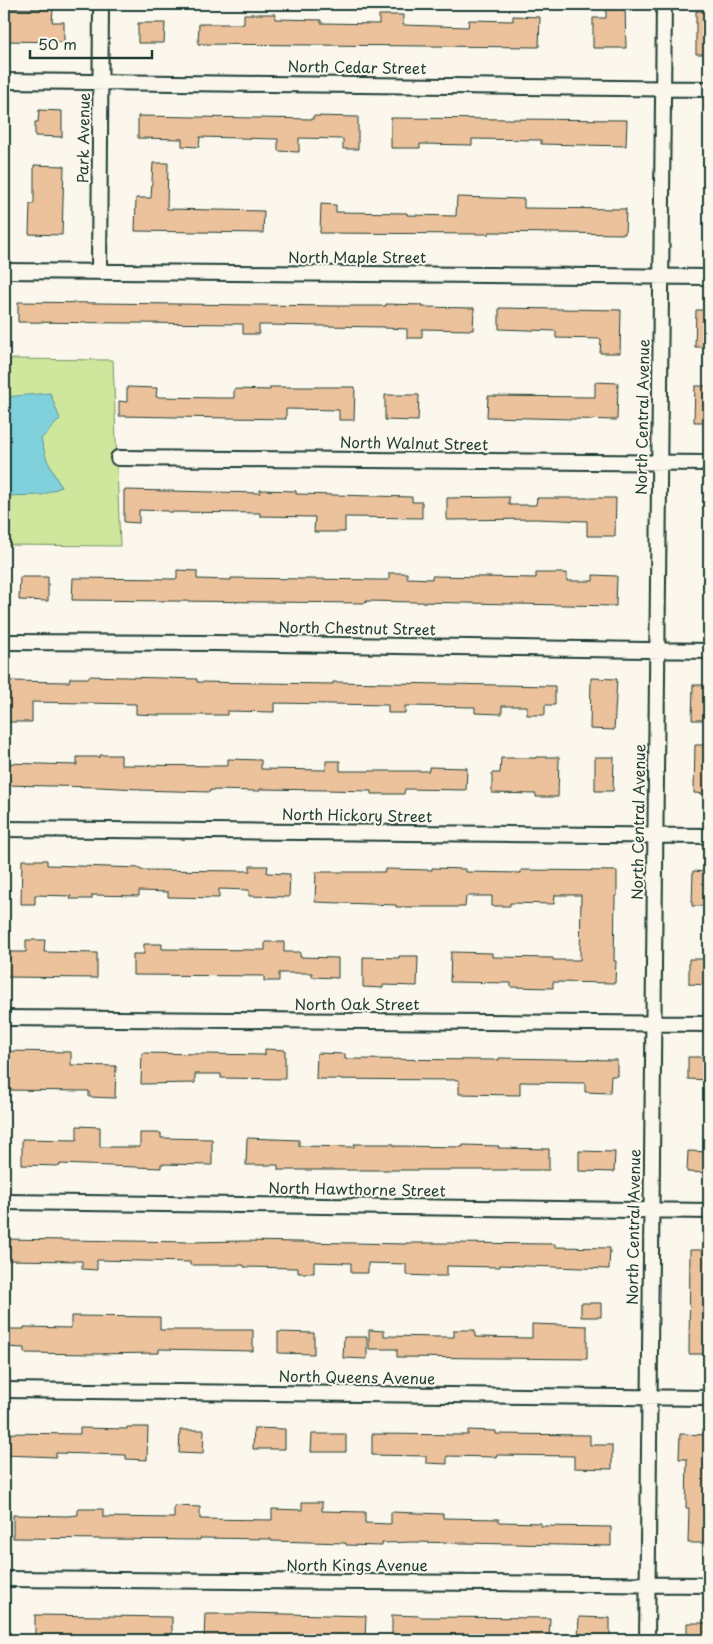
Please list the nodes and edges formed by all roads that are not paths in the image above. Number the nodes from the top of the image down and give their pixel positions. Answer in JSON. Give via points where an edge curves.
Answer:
{"nodes":[{"id":1,"x":101,"y":4,"type":"edge"},
{"id":2,"x":664,"y":4,"type":"edge"},
{"id":3,"x":4,"y":81,"type":"edge"},
{"id":4,"x":100,"y":82,"type":"junction"},
{"id":5,"x":663,"y":88,"type":"junction"},
{"id":6,"x":709,"y":89,"type":"edge"},
{"id":7,"x":4,"y":271,"type":"edge"},
{"id":8,"x":99,"y":272,"type":"junction"},
{"id":9,"x":661,"y":277,"type":"junction"},
{"id":10,"x":709,"y":277,"type":"edge"},
{"id":11,"x":118,"y":458,"type":"dead end"},
{"id":12,"x":659,"y":463,"type":"junction"},
{"id":13,"x":709,"y":463,"type":"edge"},
{"id":14,"x":4,"y":642,"type":"edge"},
{"id":15,"x":657,"y":650,"type":"junction"},
{"id":16,"x":709,"y":651,"type":"edge"},
{"id":17,"x":4,"y":829,"type":"edge"},
{"id":18,"x":655,"y":836,"type":"junction"},
{"id":19,"x":709,"y":836,"type":"edge"},
{"id":20,"x":4,"y":1018,"type":"edge"},
{"id":21,"x":653,"y":1023,"type":"junction"},
{"id":22,"x":709,"y":1024,"type":"edge"},
{"id":23,"x":4,"y":1202,"type":"edge"},
{"id":24,"x":651,"y":1210,"type":"junction"},
{"id":25,"x":709,"y":1210,"type":"edge"},
{"id":26,"x":4,"y":1390,"type":"edge"},
{"id":27,"x":649,"y":1397,"type":"junction"},
{"id":28,"x":709,"y":1398,"type":"edge"},
{"id":29,"x":4,"y":1580,"type":"edge"},
{"id":30,"x":647,"y":1585,"type":"junction"},
{"id":31,"x":709,"y":1586,"type":"edge"},
{"id":32,"x":647,"y":1640,"type":"edge"}],
"edges":[{"from":1,"to":4,"type":"street","name":"Park Avenue"},
{"from":2,"to":5,"type":"street","name":"North Central Avenue"},
{"from":3,"to":4,"type":"street","name":"North Cedar Street"},
{"from":4,"to":5,"type":"street","name":"North Cedar Street"},
{"from":4,"to":8,"type":"street","name":"Park Avenue"},
{"from":5,"to":6,"type":"street","name":"North Cedar Street"},
{"from":5,"to":9,"type":"street","name":"North Central Avenue"},
{"from":7,"to":8,"type":"street","name":"North Maple Street"},
{"from":8,"to":9,"type":"street","name":"North Maple Street"},
{"from":9,"to":10,"type":"street","name":"North Maple Street"},
{"from":9,"to":12,"type":"street","name":"North Central Avenue"},
{"from":11,"to":12,"type":"street","name":"North Walnut Street"},
{"from":12,"to":13,"type":"street","name":"North Walnut Street"},
{"from":12,"to":15,"type":"street","name":"North Central Avenue"},
{"from":14,"to":15,"type":"street","name":"North Chestnut Street"},
{"from":15,"to":16,"type":"street","name":"North Chestnut Street"},
{"from":15,"to":18,"type":"street","name":"North Central Avenue"},
{"from":17,"to":18,"type":"street","name":"North Hickory Street"},
{"from":18,"to":19,"type":"street","name":"North Hickory Street"},
{"from":18,"to":21,"type":"street","name":"North Central Avenue"},
{"from":20,"to":21,"type":"street","name":"North Oak Street"},
{"from":21,"to":22,"type":"street","name":"North Oak Street"},
{"from":21,"to":24,"type":"street","name":"North Central Avenue"},
{"from":23,"to":24,"type":"street","name":"North Hawthorne Street"},
{"from":24,"to":25,"type":"street","name":"North Hawthorne Street"},
{"from":24,"to":27,"type":"street","name":"North Central Avenue"},
{"from":26,"to":27,"type":"street","name":"North Queens Avenue"},
{"from":27,"to":28,"type":"street","name":"North Queens Avenue"},
{"from":27,"to":30,"type":"street","name":"North Central Avenue"},
{"from":29,"to":30,"type":"street","name":"North Kings Avenue"},
{"from":30,"to":31,"type":"street","name":"North Kings Avenue"},
{"from":30,"to":32,"type":"street","name":"North Central Avenue"}]}
